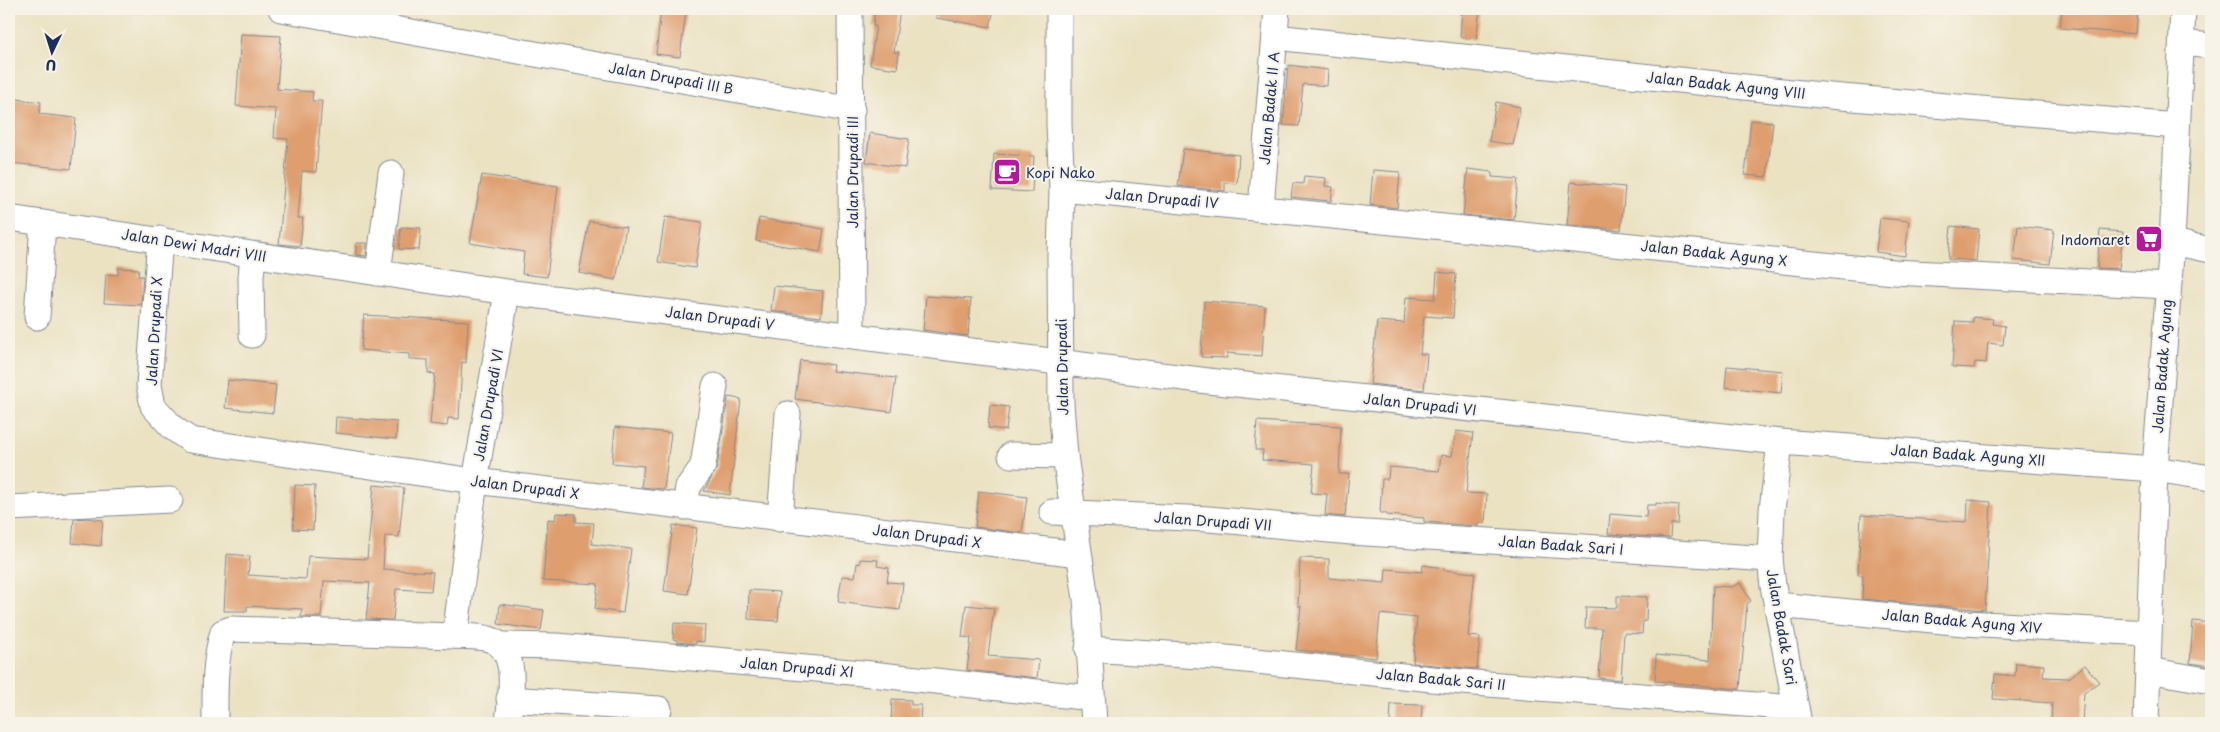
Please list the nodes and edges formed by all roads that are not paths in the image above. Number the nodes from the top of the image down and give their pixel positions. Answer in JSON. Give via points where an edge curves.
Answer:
{"nodes":[{"id":1,"x":281,"y":9,"type":"edge"},
{"id":2,"x":850,"y":9,"type":"edge"},
{"id":3,"x":1059,"y":9,"type":"edge"},
{"id":4,"x":1277,"y":9,"type":"edge"},
{"id":5,"x":2183,"y":9,"type":"edge"},
{"id":6,"x":1275,"y":37,"type":"junction"},
{"id":7,"x":2182,"y":42,"type":"junction"},
{"id":8,"x":2211,"y":46,"type":"edge"},
{"id":9,"x":852,"y":110,"type":"junction"},
{"id":10,"x":2177,"y":126,"type":"junction"},
{"id":11,"x":391,"y":172,"type":"dead end"},
{"id":12,"x":1062,"y":189,"type":"junction"},
{"id":13,"x":1261,"y":208,"type":"junction"},
{"id":14,"x":9,"y":218,"type":"edge"},
{"id":15,"x":43,"y":223,"type":"junction"},
{"id":16,"x":160,"y":239,"type":"junction"},
{"id":17,"x":2172,"y":242,"type":"junction"},
{"id":18,"x":2211,"y":250,"type":"edge"},
{"id":19,"x":253,"y":255,"type":"junction"},
{"id":20,"x":378,"y":273,"type":"junction"},
{"id":21,"x":2168,"y":286,"type":"junction"},
{"id":22,"x":507,"y":292,"type":"junction"},
{"id":23,"x":36,"y":317,"type":"dead end"},
{"id":24,"x":252,"y":335,"type":"dead end"},
{"id":25,"x":852,"y":335,"type":"junction"},
{"id":26,"x":1061,"y":362,"type":"junction"},
{"id":27,"x":715,"y":386,"type":"dead end"},
{"id":28,"x":788,"y":414,"type":"dead end"},
{"id":29,"x":1780,"y":442,"type":"junction"},
{"id":30,"x":1011,"y":455,"type":"dead end"},
{"id":31,"x":1065,"y":456,"type":"junction"},
{"id":32,"x":2155,"y":469,"type":"junction"},
{"id":33,"x":2211,"y":478,"type":"edge"},
{"id":34,"x":475,"y":481,"type":"junction"},
{"id":35,"x":170,"y":500,"type":"dead end"},
{"id":36,"x":684,"y":507,"type":"junction"},
{"id":37,"x":9,"y":508,"type":"edge"},
{"id":38,"x":1063,"y":513,"type":"junction"},
{"id":39,"x":780,"y":519,"type":"junction"},
{"id":40,"x":1352,"y":532,"type":"joint"},
{"id":41,"x":1079,"y":554,"type":"junction"},
{"id":42,"x":1770,"y":559,"type":"junction"},
{"id":43,"x":1777,"y":605,"type":"junction"},
{"id":44,"x":2148,"y":633,"type":"junction"},
{"id":45,"x":455,"y":636,"type":"junction"},
{"id":46,"x":502,"y":645,"type":"junction"},
{"id":47,"x":1088,"y":649,"type":"junction"},
{"id":48,"x":2148,"y":670,"type":"junction"},
{"id":49,"x":2211,"y":681,"type":"edge"},
{"id":50,"x":1092,"y":698,"type":"junction"},
{"id":51,"x":659,"y":709,"type":"dead end"},
{"id":52,"x":509,"y":711,"type":"edge"},
{"id":53,"x":1797,"y":716,"type":"edge"},
{"id":54,"x":215,"y":723,"type":"edge"},
{"id":55,"x":1094,"y":723,"type":"edge"},
{"id":56,"x":2146,"y":723,"type":"edge"}],
"edges":[{"from":1,"to":9,"type":"street","name":"Jalan Drupadi III B"},
{"from":2,"to":9,"type":"street","name":"Jalan Drupadi III"},
{"from":3,"to":12,"type":"street","name":"Jalan Drupadi"},
{"from":4,"to":6,"type":"street","name":"Jalan Badak II A"},
{"from":5,"to":7,"type":"street","name":"Jalan Badak Agung"},
{"from":6,"to":10,"type":"street","name":"Jalan Badak Agung VIII","via":[[1830,96]]},
{"from":6,"to":13,"type":"street","name":"Jalan Badak II A"},
{"from":7,"to":8,"type":"street"},
{"from":7,"to":10,"type":"street","name":"Jalan Badak Agung"},
{"from":9,"to":25,"type":"street","name":"Jalan Drupadi III"},
{"from":10,"to":17,"type":"street","name":"Jalan Badak Agung"},
{"from":11,"to":20,"type":"street"},
{"from":12,"to":13,"type":"street","name":"Jalan Drupadi IV"},
{"from":12,"to":26,"type":"street","name":"Jalan Drupadi"},
{"from":13,"to":21,"type":"street","name":"Jalan Badak Agung X","via":[[1894,272]]},
{"from":14,"to":15,"type":"street","name":"Jalan Dewi Madri VIII"},
{"from":15,"to":16,"type":"street","name":"Jalan Dewi Madri VIII"},
{"from":15,"to":23,"type":"street"},
{"from":16,"to":19,"type":"street","name":"Jalan Dewi Madri VIII"},
{"from":16,"to":34,"type":"street","name":"Jalan Drupadi X","via":[[149,385],[153,406],[173,428],[190,440]]},
{"from":17,"to":18,"type":"street"},
{"from":17,"to":21,"type":"street","name":"Jalan Badak Agung"},
{"from":19,"to":20,"type":"street","name":"Jalan Dewi Madri VIII"},
{"from":19,"to":24,"type":"street"},
{"from":20,"to":22,"type":"street","name":"Jalan Drupadi V"},
{"from":21,"to":32,"type":"street","name":"Jalan Badak Agung"},
{"from":22,"to":25,"type":"street","name":"Jalan Drupadi V"},
{"from":22,"to":34,"type":"street","name":"Jalan Drupadi VI"},
{"from":25,"to":26,"type":"street","name":"Jalan Drupadi V"},
{"from":26,"to":29,"type":"street","name":"Jalan Drupadi VI","via":[[1361,398]]},
{"from":26,"to":31,"type":"street","name":"Jalan Drupadi"},
{"from":27,"to":36,"type":"street","via":[[703,466],[688,487]]},
{"from":28,"to":39,"type":"street"},
{"from":29,"to":32,"type":"street","name":"Jalan Badak Agung XII"},
{"from":29,"to":42,"type":"street","name":"Jalan Badak Sari"},
{"from":30,"to":31,"type":"street"},
{"from":31,"to":38,"type":"street","name":"Jalan Drupadi"},
{"from":32,"to":33,"type":"street","name":"Jalan Badak Agung XII"},
{"from":32,"to":44,"type":"street","name":"Jalan Badak Agung"},
{"from":34,"to":36,"type":"street","name":"Jalan Drupadi X"},
{"from":34,"to":45,"type":"street","name":"Jalan Drupadi VI"},
{"from":35,"to":37,"type":"street"},
{"from":36,"to":39,"type":"street","name":"Jalan Drupadi X"},
{"from":38,"to":40,"type":"street","name":"Jalan Drupadi VII","via":[[1209,520]]},
{"from":38,"to":41,"type":"street","name":"Jalan Drupadi"},
{"from":39,"to":41,"type":"street","name":"Jalan Drupadi X"},
{"from":40,"to":42,"type":"street","name":"Jalan Badak Sari I"},
{"from":41,"to":47,"type":"street","name":"Jalan Drupadi","via":[[1086,599]]},
{"from":42,"to":43,"type":"street","name":"Jalan Badak Sari"},
{"from":43,"to":44,"type":"street","name":"Jalan Badak Agung XIV","via":[[1964,623]]},
{"from":43,"to":53,"type":"street","name":"Jalan Badak Sari"},
{"from":44,"to":48,"type":"street","name":"Jalan Badak Agung"},
{"from":45,"to":46,"type":"street","name":"Jalan Drupadi XI","via":[[489,639]]},
{"from":45,"to":54,"type":"street","name":"Jalan Drupadi XI","via":[[231,629],[223,632],[220,643]]},
{"from":46,"to":50,"type":"street","name":"Jalan Drupadi XI","via":[[556,646],[814,669]]},
{"from":46,"to":52,"type":"street","via":[[511,670]]},
{"from":47,"to":50,"type":"street","name":"Jalan Drupadi"},
{"from":47,"to":53,"type":"street","name":"Jalan Badak Sari II","via":[[1216,657]]},
{"from":48,"to":49,"type":"street"},
{"from":48,"to":56,"type":"street","name":"Jalan Badak Agung"},
{"from":50,"to":55,"type":"street","name":"Jalan Drupadi"},
{"from":51,"to":52,"type":"street"}]}
